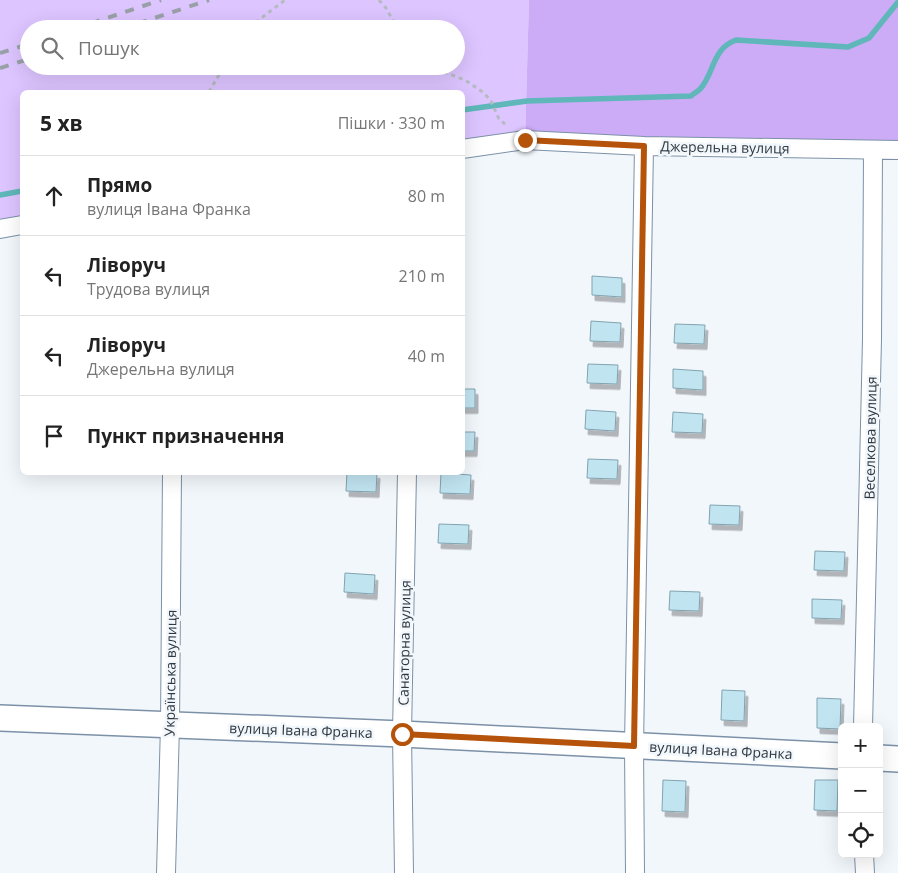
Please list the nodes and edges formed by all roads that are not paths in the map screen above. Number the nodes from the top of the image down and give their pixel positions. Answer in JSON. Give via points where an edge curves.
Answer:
{"nodes":[{"id":1,"x":644,"y":146,"type":"junction"},
{"id":2,"x":465,"y":150,"type":"edge"},
{"id":3,"x":873,"y":150,"type":"junction"},
{"id":4,"x":898,"y":150,"type":"edge"},
{"id":5,"x":20,"y":225,"type":"edge"},
{"id":6,"x":0,"y":229,"type":"edge"},
{"id":7,"x":172,"y":475,"type":"edge"},
{"id":8,"x":407,"y":475,"type":"edge"},
{"id":9,"x":0,"y":718,"type":"edge"},
{"id":10,"x":863,"y":723,"type":"edge"},
{"id":11,"x":170,"y":725,"type":"junction"},
{"id":12,"x":402,"y":734,"type":"junction"},
{"id":13,"x":634,"y":746,"type":"junction"},
{"id":14,"x":838,"y":756,"type":"edge"},
{"id":15,"x":883,"y":758,"type":"edge"},
{"id":16,"x":898,"y":759,"type":"edge"},
{"id":17,"x":864,"y":858,"type":"edge"},
{"id":18,"x":166,"y":873,"type":"edge"},
{"id":19,"x":404,"y":873,"type":"edge"},
{"id":20,"x":635,"y":873,"type":"edge"},
{"id":21,"x":864,"y":873,"type":"edge"}],
"edges":[{"from":1,"to":2,"type":"street","name":"Джерельна вулиця","via":[[525,140]]},
{"from":1,"to":3,"type":"street","name":"Джерельна вулиця"},
{"from":1,"to":13,"type":"street"},
{"from":3,"to":4,"type":"street","name":"Джерельна вулиця"},
{"from":3,"to":10,"type":"street","name":"Веселкова вулиця"},
{"from":5,"to":6,"type":"street"},
{"from":7,"to":11,"type":"street","name":"Українська вулиця"},
{"from":8,"to":12,"type":"street","name":"Санаторна вулиця"},
{"from":9,"to":11,"type":"street","name":"вулиця Івана Франка"},
{"from":11,"to":12,"type":"street","name":"вулиця Івана Франка"},
{"from":11,"to":18,"type":"street","name":"Українська вулиця"},
{"from":12,"to":13,"type":"street","name":"вулиця Івана Франка"},
{"from":12,"to":19,"type":"street","name":"Санаторна вулиця"},
{"from":13,"to":14,"type":"street","name":"вулиця Івана Франка"},
{"from":13,"to":20,"type":"street"},
{"from":15,"to":16,"type":"street"},
{"from":17,"to":21,"type":"street"}]}
